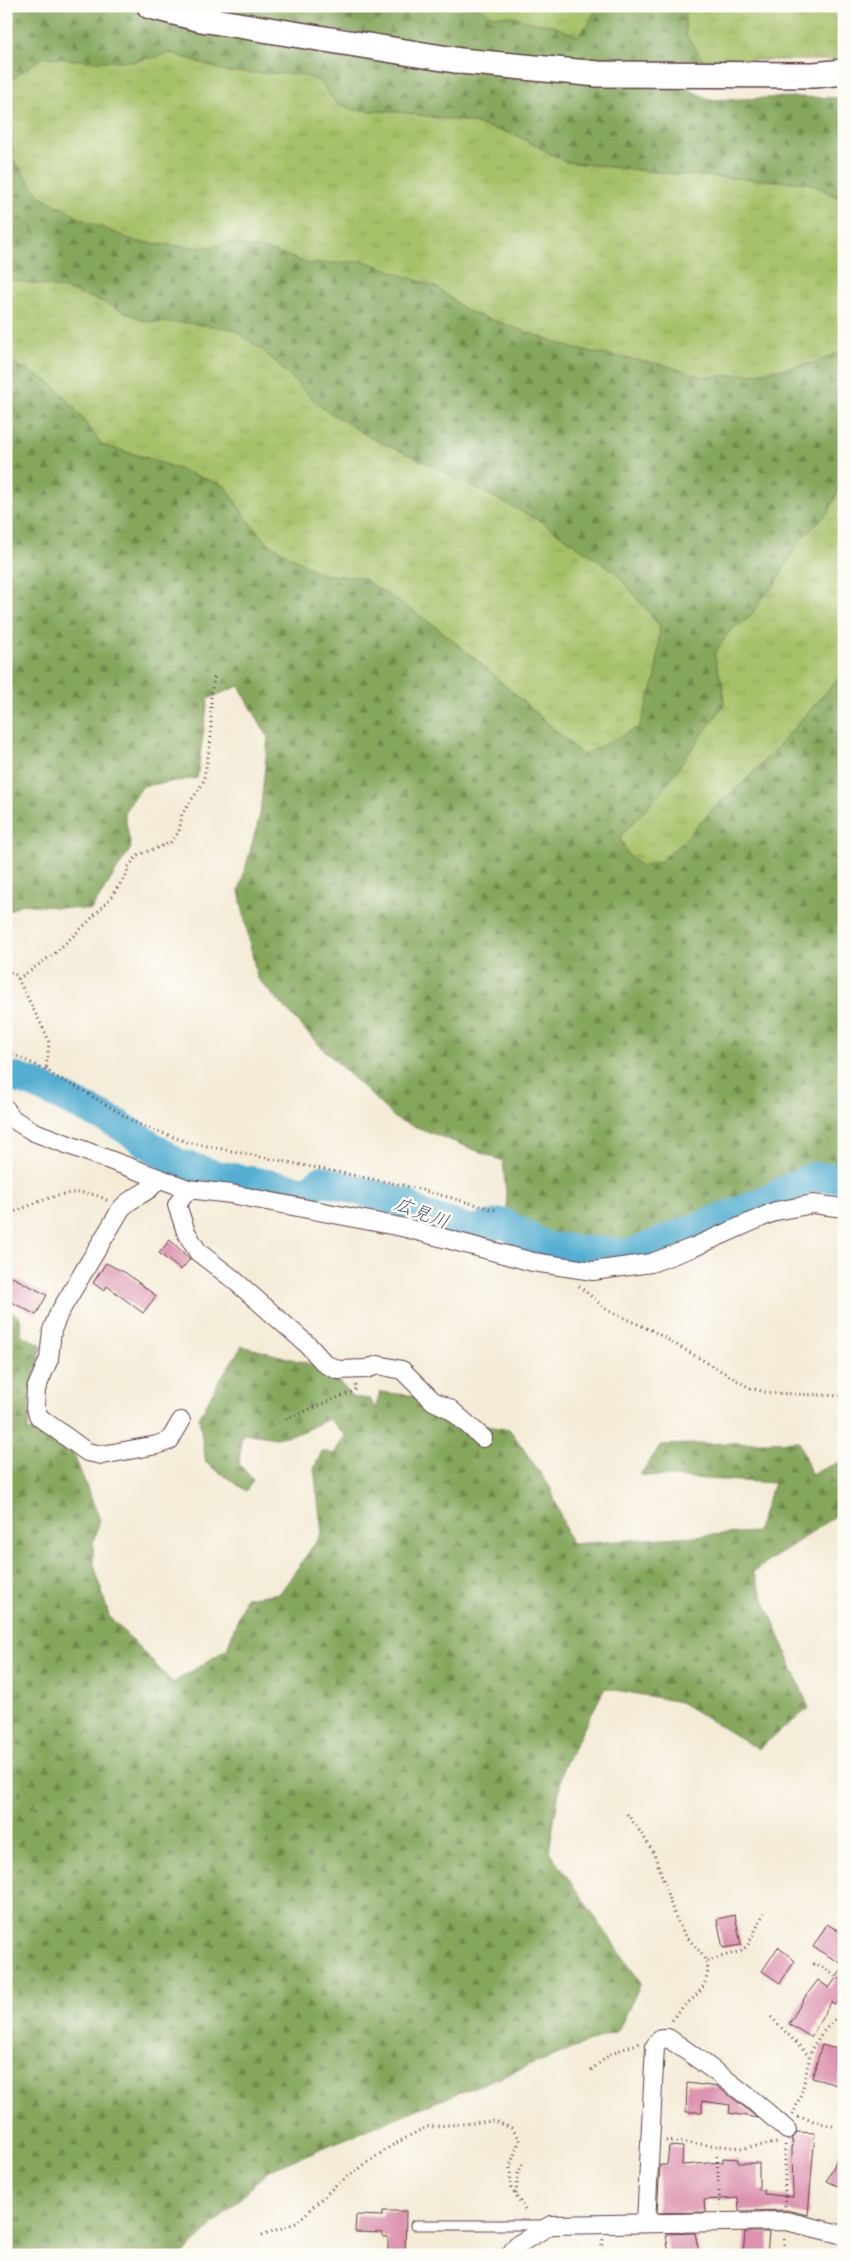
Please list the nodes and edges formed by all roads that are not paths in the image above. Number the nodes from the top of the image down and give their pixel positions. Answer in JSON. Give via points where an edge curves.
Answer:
{"nodes":[{"id":1,"x":150,"y":6,"type":"edge"},
{"id":2,"x":844,"y":72,"type":"edge"},
{"id":3,"x":6,"y":1109,"type":"edge"},
{"id":4,"x":158,"y":1178,"type":"junction"},
{"id":5,"x":188,"y":1189,"type":"junction"},
{"id":6,"x":844,"y":1208,"type":"edge"},
{"id":7,"x":181,"y":1421,"type":"dead end"},
{"id":8,"x":483,"y":1438,"type":"dead end"},
{"id":9,"x":790,"y":2122,"type":"road end"},
{"id":10,"x":646,"y":2223,"type":"junction"},
{"id":11,"x":416,"y":2225,"type":"dead end"},
{"id":12,"x":546,"y":2225,"type":"junction"},
{"id":13,"x":844,"y":2235,"type":"edge"},
{"id":14,"x":510,"y":2255,"type":"edge"}],
"edges":[{"from":1,"to":2,"type":"street","via":[[201,19],[461,61],[598,74],[814,75]]},
{"from":3,"to":4,"type":"street","via":[[11,1118],[34,1132]]},
{"from":4,"to":5,"type":"street"},
{"from":4,"to":7,"type":"street","via":[[150,1191],[126,1202],[59,1312],[52,1330],[50,1359],[36,1389],[35,1406],[39,1417],[87,1452],[102,1455],[170,1440]]},
{"from":5,"to":6,"type":"street","via":[[231,1194],[406,1228],[533,1262],[593,1271],[651,1263],[776,1211],[813,1204]]},
{"from":5,"to":8,"type":"street","via":[[177,1205],[186,1232],[198,1252],[308,1345],[324,1364],[338,1370],[378,1365],[402,1370],[433,1401],[450,1409]]},
{"from":9,"to":10,"type":"street","via":[[730,2081],[662,2042],[649,2139]]},
{"from":10,"to":12,"type":"street"},
{"from":10,"to":13,"type":"street","via":[[786,2221]]},
{"from":11,"to":12,"type":"lane"},
{"from":12,"to":14,"type":"street","via":[[517,2245]]}]}
